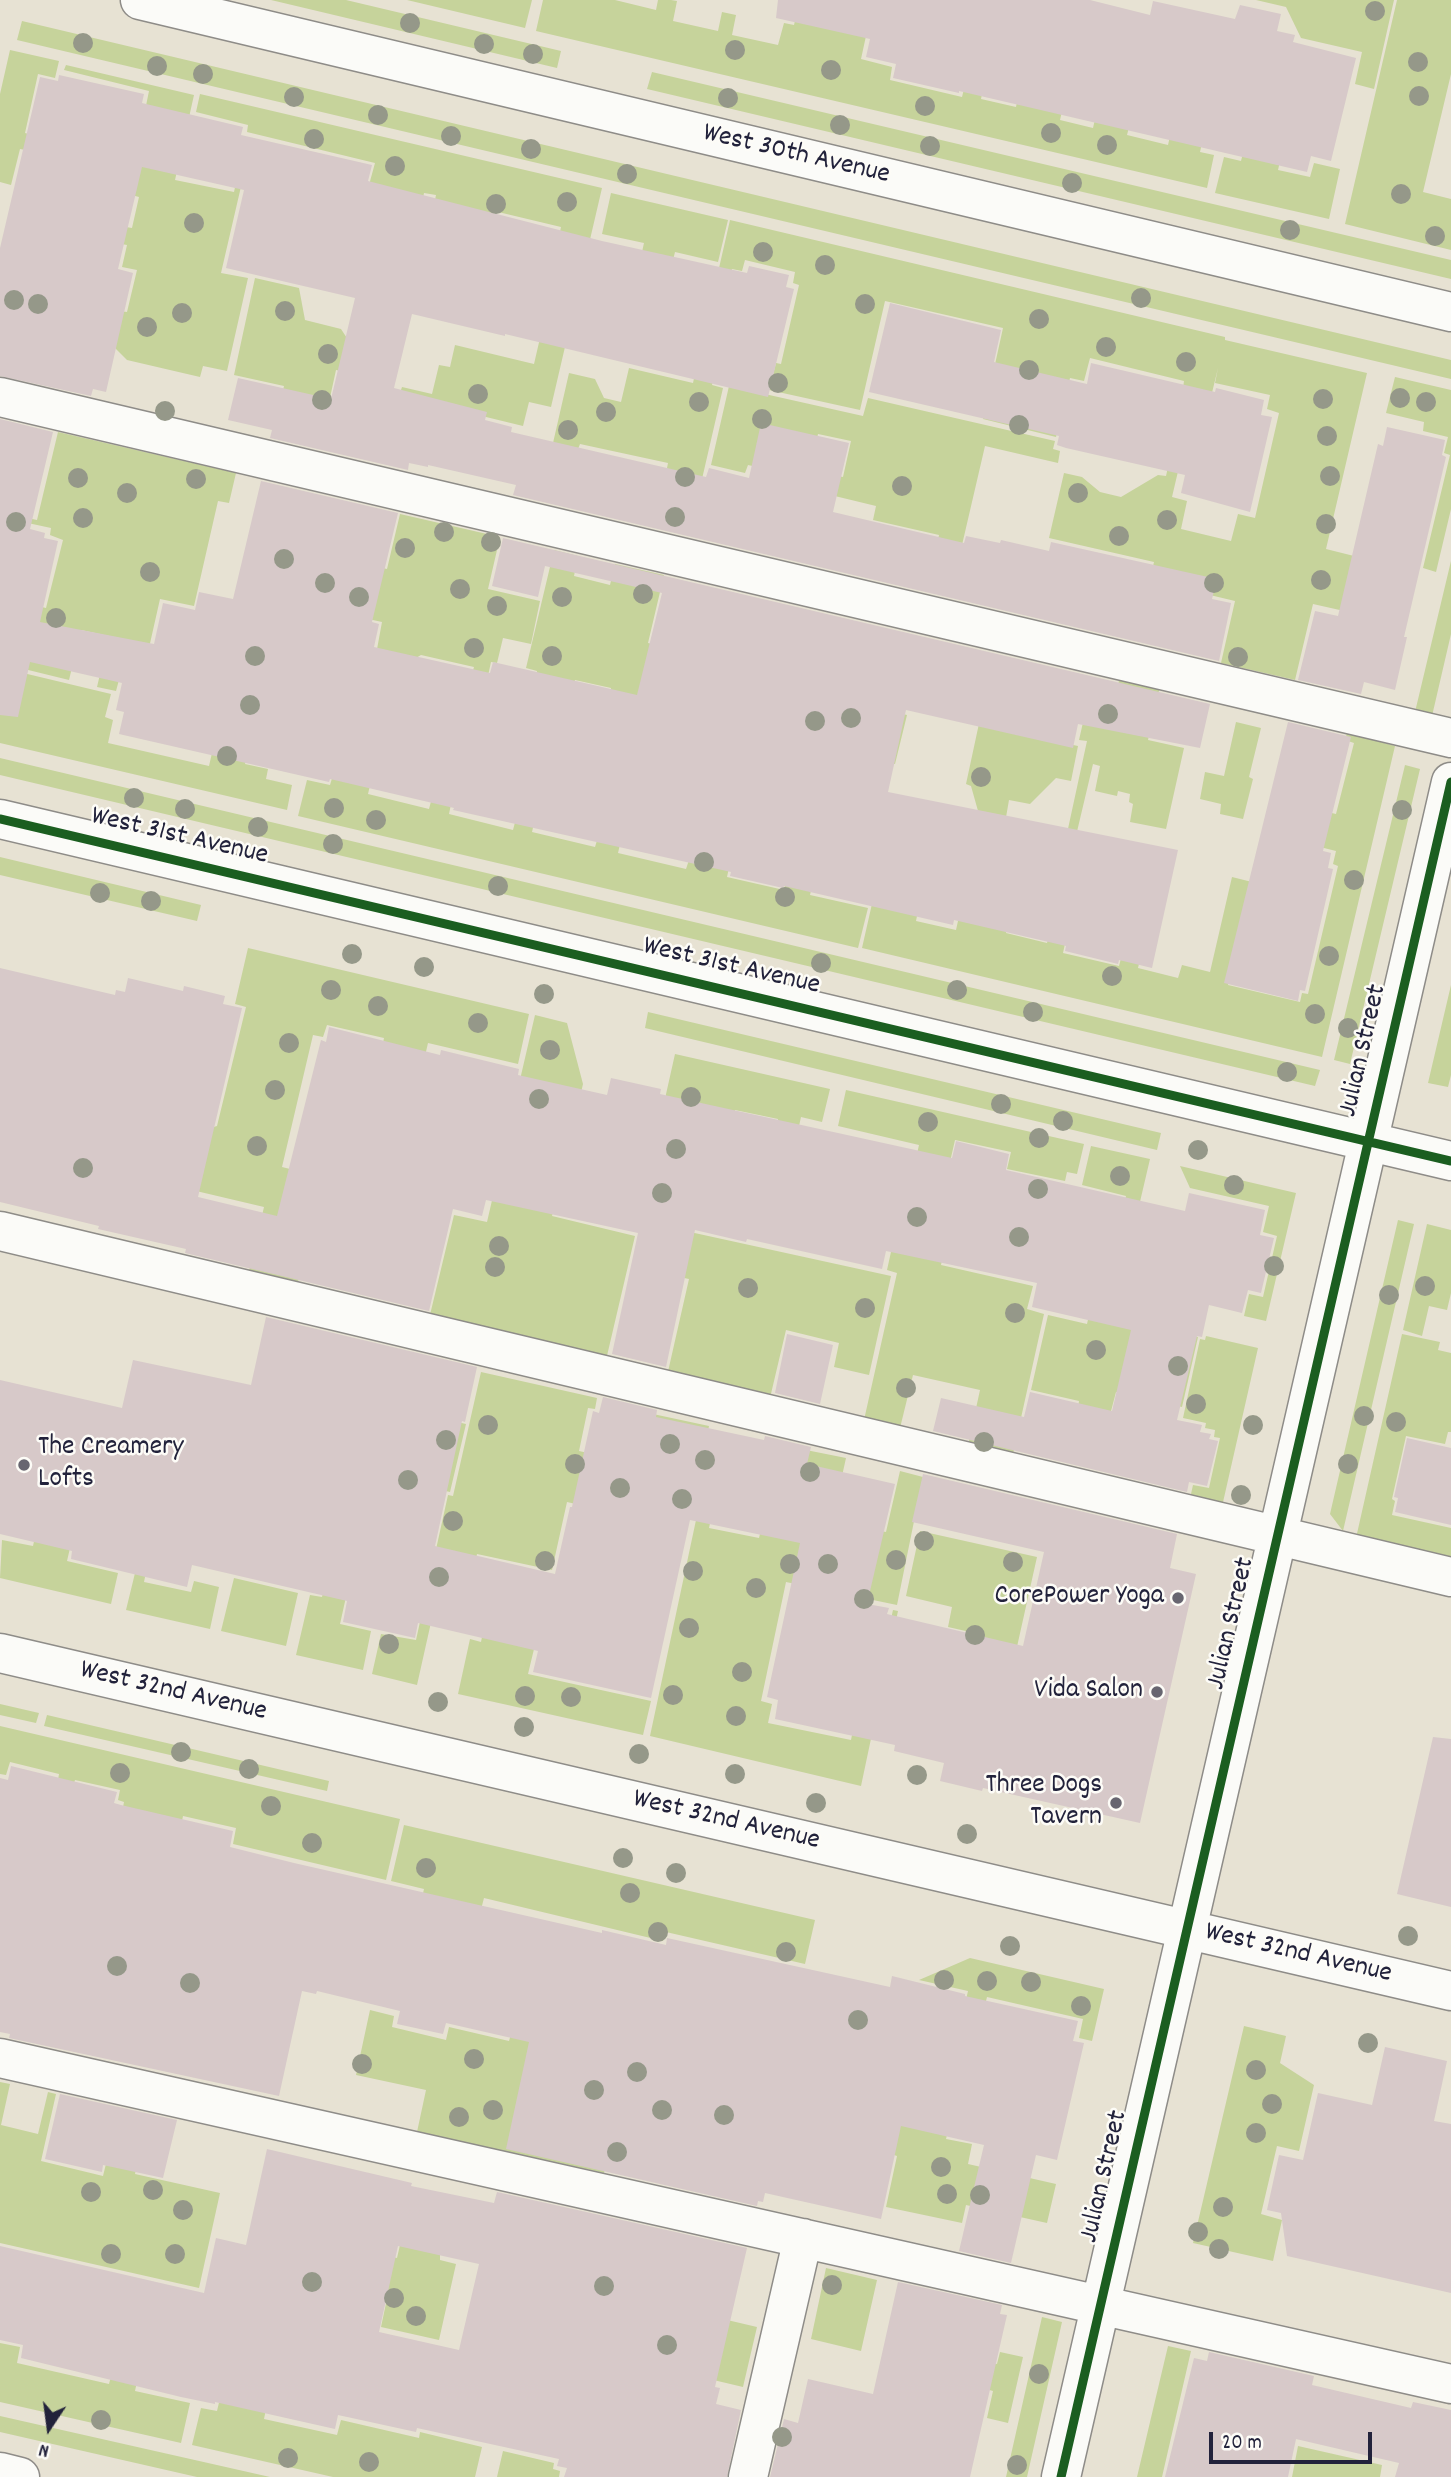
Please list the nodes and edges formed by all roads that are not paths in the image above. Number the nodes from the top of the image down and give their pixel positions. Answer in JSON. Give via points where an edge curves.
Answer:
{"nodes":[{"id":1,"x":140,"y":0,"type":"edge"},
{"id":2,"x":1451,"y":312,"type":"edge"},
{"id":3,"x":0,"y":397,"type":"edge"},
{"id":4,"x":1451,"y":738,"type":"edge"},
{"id":5,"x":1451,"y":782,"type":"edge"},
{"id":6,"x":0,"y":819,"type":"edge"},
{"id":7,"x":1367,"y":1140,"type":"junction"},
{"id":8,"x":1451,"y":1161,"type":"edge"},
{"id":9,"x":0,"y":1231,"type":"edge"},
{"id":10,"x":1276,"y":1536,"type":"junction"},
{"id":11,"x":1451,"y":1577,"type":"edge"},
{"id":12,"x":0,"y":1653,"type":"edge"},
{"id":13,"x":1185,"y":1929,"type":"junction"},
{"id":14,"x":1451,"y":1991,"type":"edge"},
{"id":15,"x":0,"y":2058,"type":"edge"},
{"id":16,"x":803,"y":2238,"type":"junction"},
{"id":17,"x":1100,"y":2305,"type":"junction"},
{"id":18,"x":1451,"y":2384,"type":"edge"},
{"id":19,"x":0,"y":2472,"type":"edge"},
{"id":20,"x":20,"y":2477,"type":"edge"},
{"id":21,"x":748,"y":2477,"type":"edge"},
{"id":22,"x":1061,"y":2477,"type":"edge"}],
"edges":[{"from":1,"to":2,"type":"street","name":"West 30th Avenue"},
{"from":3,"to":4,"type":"street"},
{"from":5,"to":7,"type":"street","name":"Julian Street"},
{"from":6,"to":7,"type":"street","name":"West 31st Avenue"},
{"from":7,"to":8,"type":"street","name":"West 31st Avenue"},
{"from":7,"to":10,"type":"street","name":"Julian Street"},
{"from":9,"to":10,"type":"street"},
{"from":10,"to":11,"type":"street"},
{"from":10,"to":13,"type":"street","name":"Julian Street"},
{"from":12,"to":13,"type":"street","name":"West 32nd Avenue"},
{"from":13,"to":14,"type":"street","name":"West 32nd Avenue"},
{"from":13,"to":17,"type":"street","name":"Julian Street"},
{"from":15,"to":16,"type":"street"},
{"from":16,"to":17,"type":"street"},
{"from":16,"to":21,"type":"street"},
{"from":17,"to":18,"type":"street"},
{"from":17,"to":22,"type":"street","name":"Julian Street"},
{"from":19,"to":20,"type":"street"}]}
